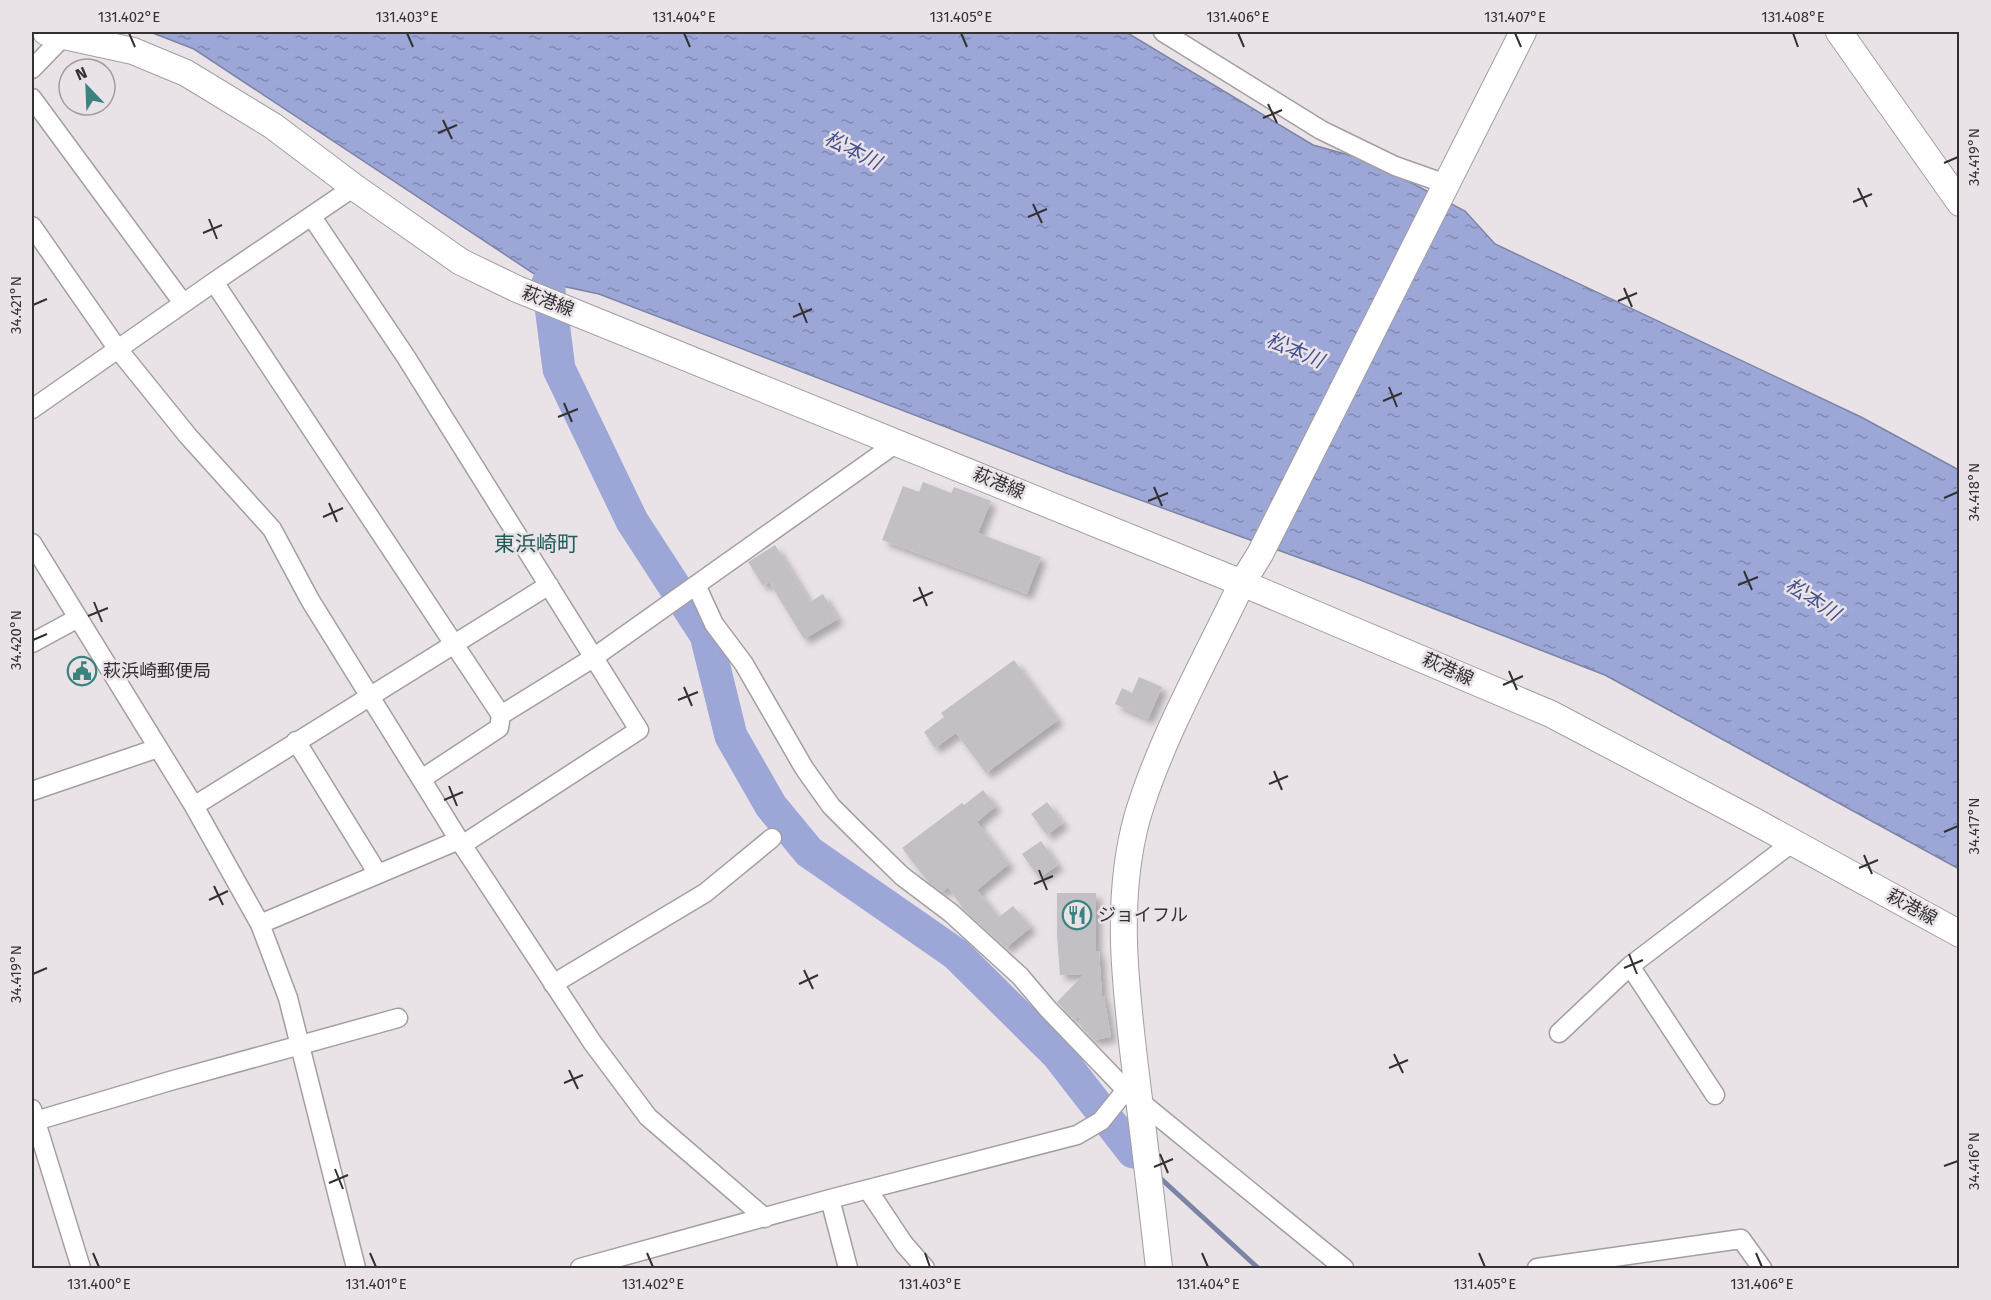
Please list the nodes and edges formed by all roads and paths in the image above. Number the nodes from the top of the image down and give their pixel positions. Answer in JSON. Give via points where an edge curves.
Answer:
{"nodes":[{"id":1,"x":1163,"y":32,"type":"edge"},
{"id":2,"x":1523,"y":32,"type":"edge"},
{"id":3,"x":1839,"y":32,"type":"edge"},
{"id":4,"x":55,"y":33,"type":"edge"},
{"id":5,"x":32,"y":69,"type":"edge"},
{"id":6,"x":32,"y":98,"type":"edge"},
{"id":7,"x":354,"y":187,"type":"junction"},
{"id":8,"x":1443,"y":188,"type":"junction"},
{"id":9,"x":1959,"y":203,"type":"edge"},
{"id":10,"x":312,"y":218,"type":"junction"},
{"id":11,"x":32,"y":226,"type":"edge"},
{"id":12,"x":214,"y":282,"type":"junction"},
{"id":13,"x":183,"y":303,"type":"junction"},
{"id":14,"x":117,"y":348,"type":"junction"},
{"id":15,"x":32,"y":409,"type":"edge"},
{"id":16,"x":898,"y":442,"type":"junction"},
{"id":17,"x":32,"y":543,"type":"edge"},
{"id":18,"x":1242,"y":583,"type":"junction"},
{"id":19,"x":549,"y":585,"type":"junction"},
{"id":20,"x":693,"y":588,"type":"junction"},
{"id":21,"x":78,"y":618,"type":"junction"},
{"id":22,"x":453,"y":643,"type":"junction"},
{"id":23,"x":32,"y":644,"type":"edge"},
{"id":24,"x":593,"y":658,"type":"junction"},
{"id":25,"x":370,"y":696,"type":"junction"},
{"id":26,"x":501,"y":715,"type":"junction"},
{"id":27,"x":296,"y":741,"type":"junction"},
{"id":28,"x":158,"y":748,"type":"junction"},
{"id":29,"x":423,"y":778,"type":"junction"},
{"id":30,"x":32,"y":791,"type":"edge"},
{"id":31,"x":194,"y":806,"type":"junction"},
{"id":32,"x":772,"y":838,"type":"dead end"},
{"id":33,"x":461,"y":842,"type":"junction"},
{"id":34,"x":1793,"y":842,"type":"junction"},
{"id":35,"x":378,"y":874,"type":"junction"},
{"id":36,"x":260,"y":924,"type":"junction"},
{"id":37,"x":1959,"y":933,"type":"edge"},
{"id":38,"x":1630,"y":966,"type":"junction"},
{"id":39,"x":553,"y":984,"type":"junction"},
{"id":40,"x":398,"y":1018,"type":"dead end"},
{"id":41,"x":1559,"y":1033,"type":"dead end"},
{"id":42,"x":300,"y":1046,"type":"junction"},
{"id":43,"x":1715,"y":1095,"type":"dead end"},
{"id":44,"x":1133,"y":1096,"type":"junction"},
{"id":45,"x":33,"y":1117,"type":"edge"},
{"id":46,"x":868,"y":1190,"type":"junction"},
{"id":47,"x":830,"y":1199,"type":"junction"},
{"id":48,"x":765,"y":1218,"type":"junction"},
{"id":49,"x":81,"y":1269,"type":"edge"},
{"id":50,"x":356,"y":1269,"type":"edge"},
{"id":51,"x":580,"y":1269,"type":"edge"},
{"id":52,"x":848,"y":1269,"type":"edge"},
{"id":53,"x":925,"y":1269,"type":"edge"},
{"id":54,"x":1159,"y":1269,"type":"edge"},
{"id":55,"x":1344,"y":1269,"type":"edge"},
{"id":56,"x":1537,"y":1269,"type":"edge"},
{"id":57,"x":1762,"y":1269,"type":"edge"}],
"edges":[{"from":1,"to":8,"type":"street","via":[[1321,130]]},
{"from":2,"to":8,"type":"main road"},
{"from":3,"to":9,"type":"main road"},
{"from":4,"to":5,"type":"street"},
{"from":4,"to":7,"type":"main road","name":"萩港線","via":[[133,51],[186,73],[273,126]]},
{"from":6,"to":13,"type":"street"},
{"from":7,"to":10,"type":"street"},
{"from":7,"to":16,"type":"main road","name":"萩港線","via":[[461,262],[517,290]]},
{"from":8,"to":18,"type":"main road"},
{"from":10,"to":12,"type":"street"},
{"from":10,"to":19,"type":"street","via":[[406,357]]},
{"from":11,"to":14,"type":"street"},
{"from":12,"to":13,"type":"street"},
{"from":12,"to":22,"type":"street"},
{"from":13,"to":14,"type":"street"},
{"from":14,"to":15,"type":"street"},
{"from":14,"to":25,"type":"street","via":[[188,436],[272,529],[310,600]]},
{"from":16,"to":18,"type":"main road","name":"萩港線"},
{"from":16,"to":20,"type":"street"},
{"from":17,"to":21,"type":"street"},
{"from":18,"to":34,"type":"main road","name":"萩港線","via":[[1551,714]]},
{"from":18,"to":44,"type":"main road","via":[[1154,769],[1137,820],[1124,918]]},
{"from":19,"to":22,"type":"street"},
{"from":19,"to":24,"type":"street"},
{"from":20,"to":24,"type":"street"},
{"from":20,"to":44,"type":"street","via":[[831,806],[902,876],[1020,976]]},
{"from":21,"to":23,"type":"street"},
{"from":21,"to":28,"type":"street"},
{"from":22,"to":25,"type":"street"},
{"from":22,"to":26,"type":"street"},
{"from":24,"to":26,"type":"street"},
{"from":24,"to":33,"type":"street","via":[[639,730]]},
{"from":25,"to":27,"type":"street"},
{"from":25,"to":29,"type":"street"},
{"from":26,"to":29,"type":"street","via":[[499,728]]},
{"from":27,"to":31,"type":"street"},
{"from":27,"to":35,"type":"street"},
{"from":28,"to":30,"type":"street"},
{"from":28,"to":31,"type":"street"},
{"from":29,"to":33,"type":"street"},
{"from":31,"to":36,"type":"street"},
{"from":32,"to":39,"type":"street","via":[[705,893]]},
{"from":33,"to":35,"type":"street"},
{"from":33,"to":39,"type":"street"},
{"from":34,"to":37,"type":"main road","name":"萩港線"},
{"from":34,"to":38,"type":"street"},
{"from":35,"to":36,"type":"street"},
{"from":36,"to":42,"type":"street","via":[[288,998]]},
{"from":38,"to":41,"type":"street"},
{"from":38,"to":43,"type":"street"},
{"from":39,"to":48,"type":"street","via":[[648,1117]]},
{"from":40,"to":42,"type":"street"},
{"from":42,"to":45,"type":"street"},
{"from":42,"to":50,"type":"street"},
{"from":44,"to":46,"type":"street","via":[[1077,1135]]},
{"from":44,"to":54,"type":"main road"},
{"from":44,"to":55,"type":"street"},
{"from":45,"to":49,"type":"street"},
{"from":46,"to":47,"type":"street"},
{"from":46,"to":53,"type":"street"},
{"from":47,"to":48,"type":"street"},
{"from":47,"to":52,"type":"street"},
{"from":48,"to":51,"type":"street"},
{"from":56,"to":57,"type":"street","via":[[1741,1239]]}]}
